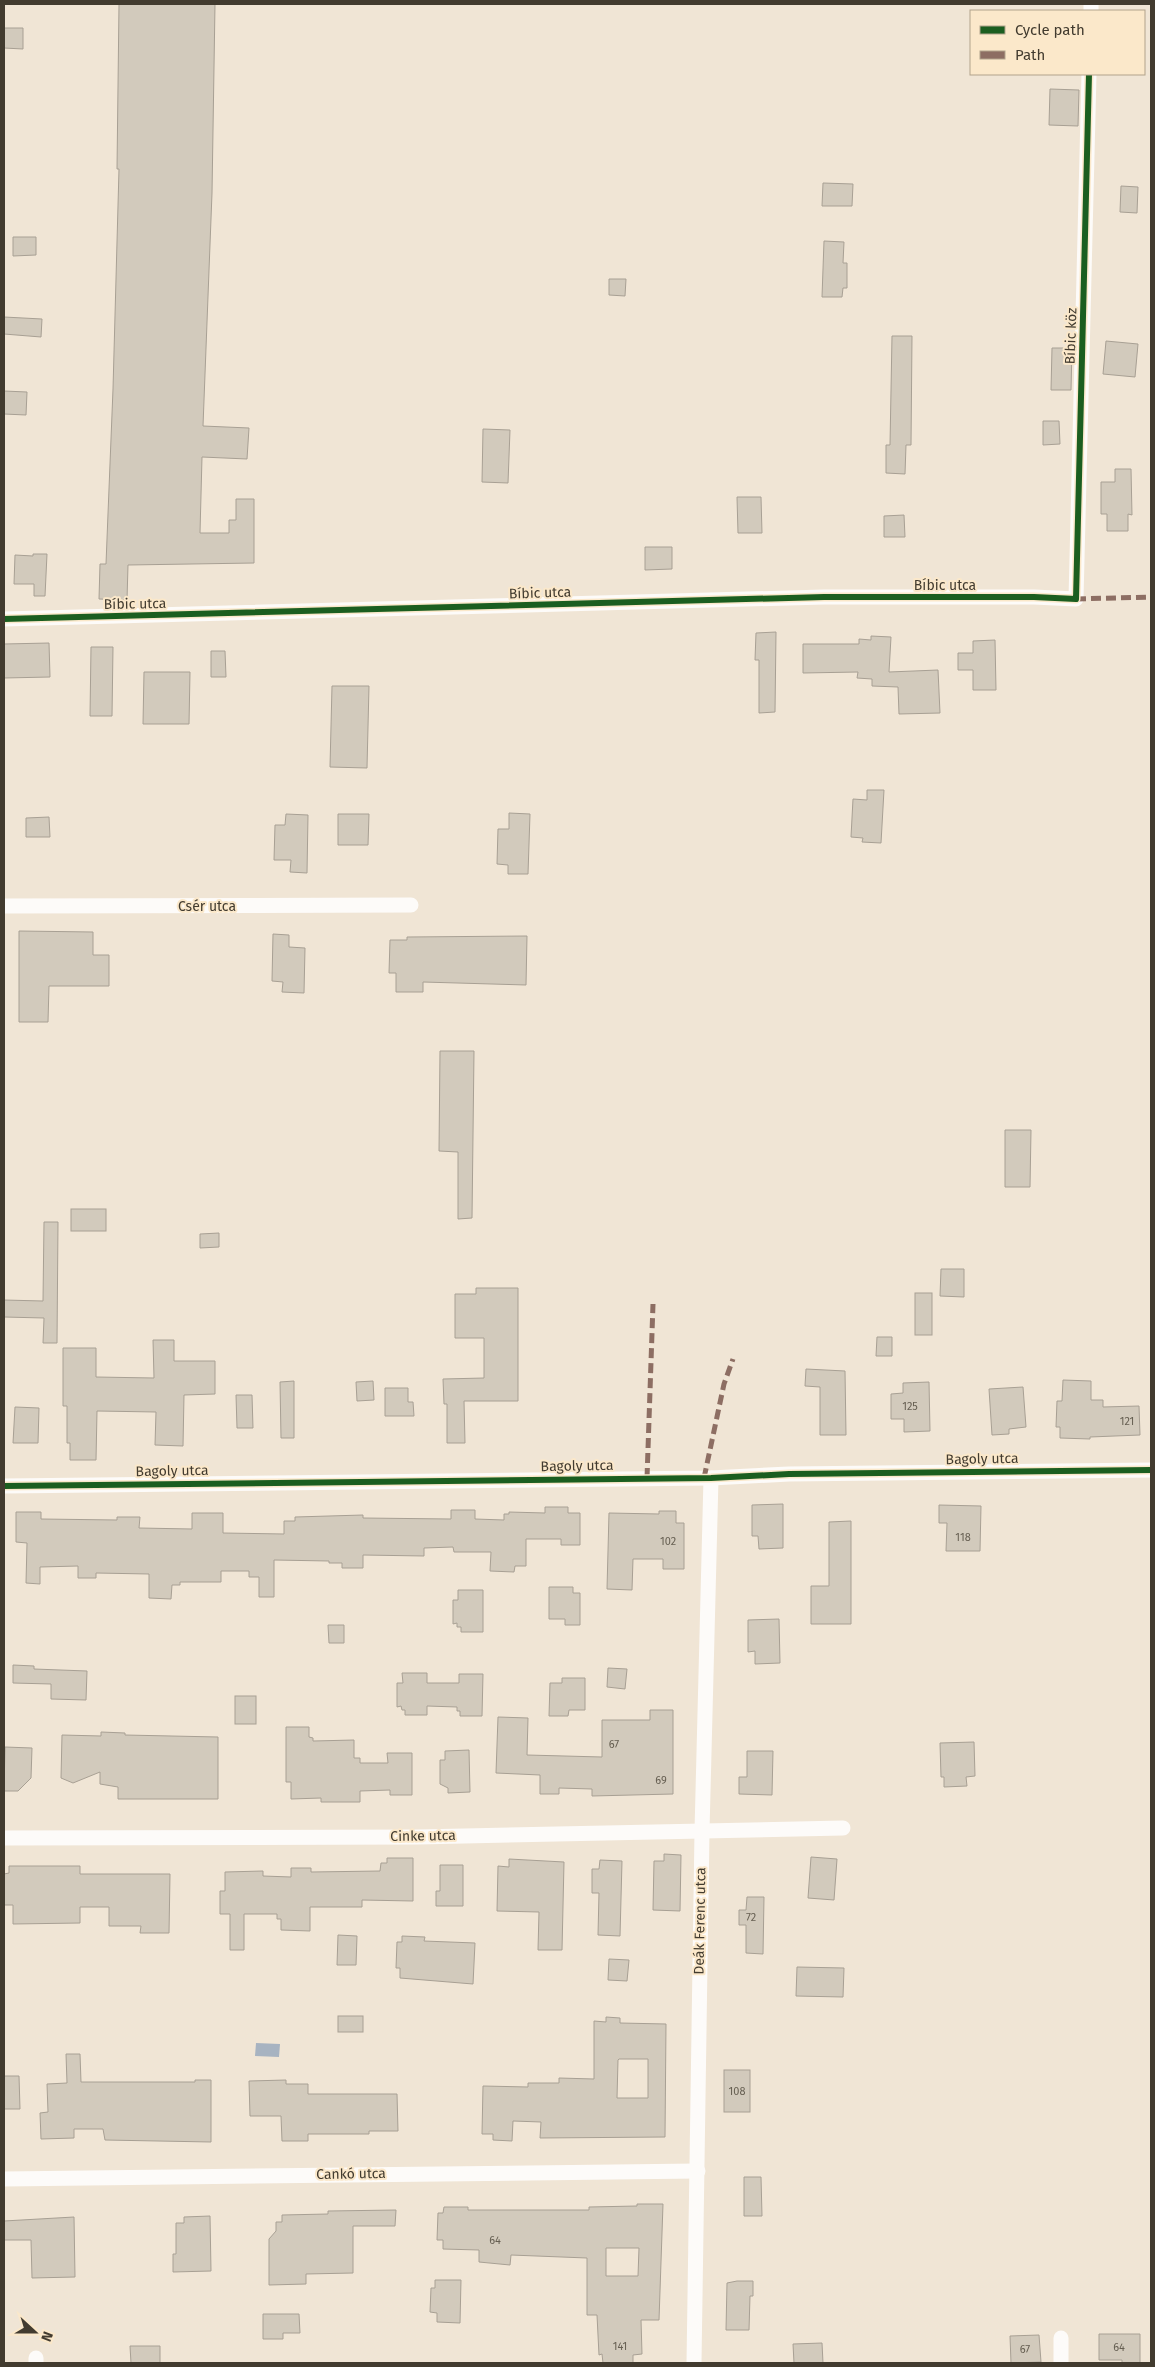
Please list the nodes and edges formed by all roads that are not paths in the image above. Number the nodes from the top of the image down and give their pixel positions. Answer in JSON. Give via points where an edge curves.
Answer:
{"nodes":[{"id":1,"x":1089,"y":75,"type":"edge"},
{"id":2,"x":1076,"y":599,"type":"joint"},
{"id":3,"x":4,"y":619,"type":"edge"},
{"id":4,"x":411,"y":905,"type":"dead end"},
{"id":5,"x":4,"y":906,"type":"edge"},
{"id":6,"x":1151,"y":1470,"type":"edge"},
{"id":7,"x":711,"y":1478,"type":"junction"},
{"id":8,"x":4,"y":1486,"type":"edge"},
{"id":9,"x":843,"y":1828,"type":"dead end"},
{"id":10,"x":702,"y":1831,"type":"junction"},
{"id":11,"x":4,"y":1838,"type":"edge"},
{"id":12,"x":698,"y":2170,"type":"junction"},
{"id":13,"x":4,"y":2179,"type":"edge"},
{"id":14,"x":1061,"y":2338,"type":"dead end"},
{"id":15,"x":694,"y":2363,"type":"edge"},
{"id":16,"x":1061,"y":2363,"type":"edge"}],
"edges":[{"from":1,"to":2,"type":"street","name":"Bíbic köz"},
{"from":2,"to":3,"type":"street","name":"Bíbic utca","via":[[824,598]]},
{"from":4,"to":5,"type":"street","name":"Csér utca"},
{"from":6,"to":7,"type":"street","name":"Bagoly utca","via":[[789,1474]]},
{"from":7,"to":8,"type":"street","name":"Bagoly utca"},
{"from":7,"to":10,"type":"street","name":"Deák Ferenc utca"},
{"from":9,"to":10,"type":"street","name":"Cinke utca"},
{"from":10,"to":11,"type":"street","name":"Cinke utca","via":[[418,1837]]},
{"from":10,"to":12,"type":"street","name":"Deák Ferenc utca"},
{"from":12,"to":13,"type":"street","name":"Cankó utca"},
{"from":12,"to":15,"type":"street","name":"Deák Ferenc utca"},
{"from":14,"to":16,"type":"street"}]}
